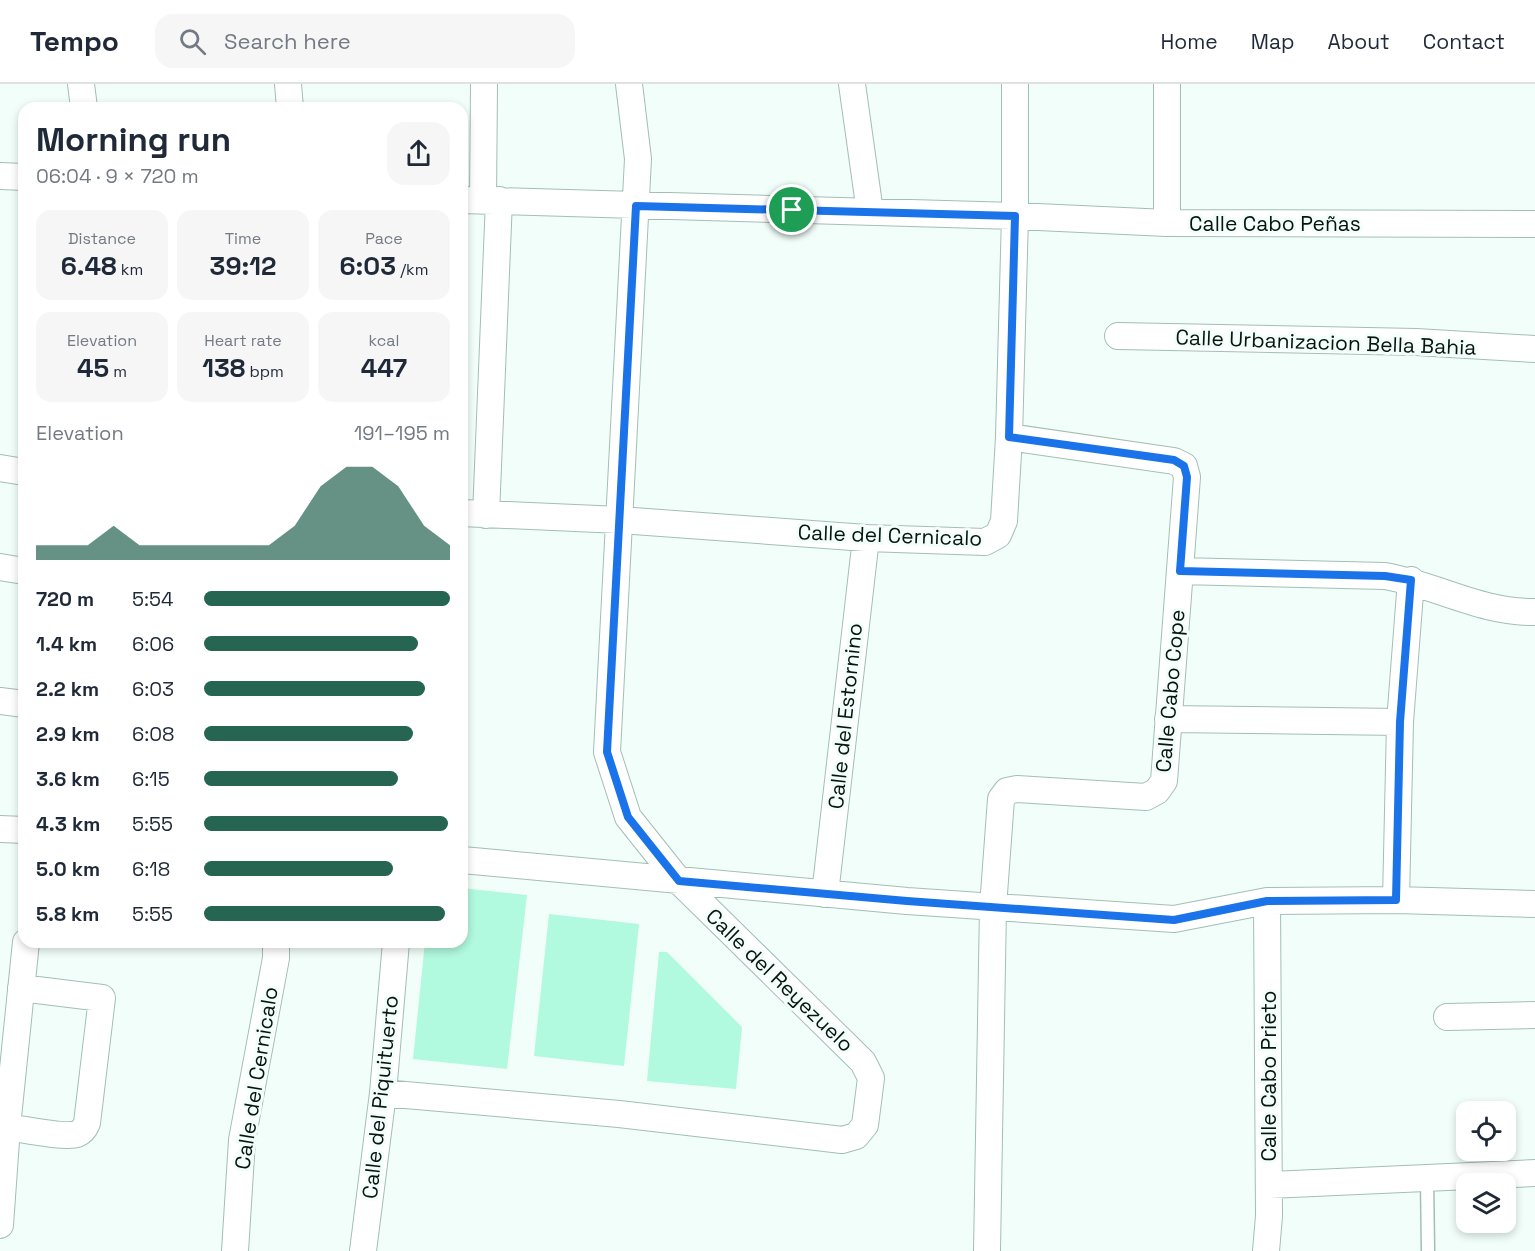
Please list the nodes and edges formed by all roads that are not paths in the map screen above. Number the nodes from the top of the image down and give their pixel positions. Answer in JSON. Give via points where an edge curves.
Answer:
{"nodes":[{"id":1,"x":81,"y":84,"type":"edge"},
{"id":2,"x":288,"y":84,"type":"edge"},
{"id":3,"x":484,"y":84,"type":"edge"},
{"id":4,"x":629,"y":84,"type":"edge"},
{"id":5,"x":852,"y":84,"type":"edge"},
{"id":6,"x":1015,"y":84,"type":"edge"},
{"id":7,"x":1167,"y":84,"type":"edge"},
{"id":8,"x":83,"y":102,"type":"edge"},
{"id":9,"x":290,"y":102,"type":"edge"},
{"id":10,"x":0,"y":176,"type":"edge"},
{"id":11,"x":18,"y":177,"type":"edge"},
{"id":12,"x":481,"y":200,"type":"edge"},
{"id":13,"x":636,"y":206,"type":"junction"},
{"id":14,"x":870,"y":212,"type":"junction"},
{"id":15,"x":1015,"y":216,"type":"junction"},
{"id":16,"x":1167,"y":224,"type":"junction"},
{"id":17,"x":1535,"y":224,"type":"edge"},
{"id":18,"x":1118,"y":336,"type":"dead end"},
{"id":19,"x":1535,"y":349,"type":"edge"},
{"id":20,"x":1009,"y":437,"type":"junction"},
{"id":21,"x":0,"y":468,"type":"edge"},
{"id":22,"x":18,"y":471,"type":"edge"},
{"id":23,"x":474,"y":514,"type":"edge"},
{"id":24,"x":620,"y":520,"type":"junction"},
{"id":25,"x":866,"y":538,"type":"junction"},
{"id":26,"x":0,"y":567,"type":"edge"},
{"id":27,"x":18,"y":570,"type":"edge"},
{"id":28,"x":1180,"y":571,"type":"junction"},
{"id":29,"x":1411,"y":580,"type":"junction"},
{"id":30,"x":1535,"y":612,"type":"edge"},
{"id":31,"x":0,"y":700,"type":"edge"},
{"id":32,"x":18,"y":703,"type":"edge"},
{"id":33,"x":1168,"y":719,"type":"junction"},
{"id":34,"x":1400,"y":722,"type":"junction"},
{"id":35,"x":0,"y":829,"type":"edge"},
{"id":36,"x":18,"y":830,"type":"edge"},
{"id":37,"x":468,"y":861,"type":"edge"},
{"id":38,"x":679,"y":881,"type":"junction"},
{"id":39,"x":825,"y":894,"type":"junction"},
{"id":40,"x":1396,"y":900,"type":"junction"},
{"id":41,"x":1267,"y":901,"type":"junction"},
{"id":42,"x":1535,"y":904,"type":"edge"},
{"id":43,"x":993,"y":907,"type":"junction"},
{"id":44,"x":25,"y":948,"type":"edge"},
{"id":45,"x":276,"y":948,"type":"edge"},
{"id":46,"x":395,"y":948,"type":"edge"},
{"id":47,"x":21,"y":988,"type":"junction"},
{"id":48,"x":1535,"y":1015,"type":"edge"},
{"id":49,"x":1447,"y":1017,"type":"dead end"},
{"id":50,"x":383,"y":1093,"type":"junction"},
{"id":51,"x":7,"y":1127,"type":"junction"},
{"id":52,"x":1535,"y":1173,"type":"edge"},
{"id":53,"x":1427,"y":1178,"type":"junction"},
{"id":54,"x":1269,"y":1185,"type":"junction"},
{"id":55,"x":0,"y":1225,"type":"edge"},
{"id":56,"x":235,"y":1251,"type":"edge"},
{"id":57,"x":363,"y":1251,"type":"edge"},
{"id":58,"x":987,"y":1251,"type":"edge"},
{"id":59,"x":1266,"y":1251,"type":"edge"},
{"id":60,"x":1428,"y":1251,"type":"edge"}],
"edges":[{"from":1,"to":8,"type":"street"},
{"from":2,"to":9,"type":"street"},
{"from":3,"to":12,"type":"street"},
{"from":4,"to":13,"type":"street","name":"Calle del Reyezuelo","via":[[638,159]]},
{"from":5,"to":14,"type":"street"},
{"from":6,"to":15,"type":"street","name":"Calle del Cernicalo"},
{"from":7,"to":16,"type":"street"},
{"from":10,"to":11,"type":"street"},
{"from":12,"to":13,"type":"street","name":"Calle Cabo Peñas"},
{"from":12,"to":23,"type":"street"},
{"from":13,"to":14,"type":"street","name":"Calle Cabo Peñas"},
{"from":13,"to":24,"type":"street","name":"Calle del Reyezuelo"},
{"from":14,"to":15,"type":"street","name":"Calle Cabo Peñas"},
{"from":15,"to":16,"type":"street","name":"Calle Cabo Peñas"},
{"from":15,"to":20,"type":"street","name":"Calle del Cernicalo"},
{"from":16,"to":17,"type":"street","name":"Calle Cabo Peñas"},
{"from":18,"to":19,"type":"street","name":"Calle Urbanizacion Bella Bahia","via":[[1416,342]]},
{"from":20,"to":25,"type":"street","name":"Calle del Cernicalo","via":[[1004,521],[998,535],[985,542]]},
{"from":20,"to":28,"type":"street","name":"Calle Cabo Cope","via":[[1174,460],[1184,466],[1187,477]]},
{"from":21,"to":22,"type":"street"},
{"from":23,"to":24,"type":"street","name":"Calle del Cernicalo"},
{"from":24,"to":25,"type":"street","name":"Calle del Cernicalo"},
{"from":24,"to":38,"type":"street","name":"Calle del Reyezuelo","via":[[607,752],[628,817]]},
{"from":25,"to":39,"type":"street","name":"Calle del Estornino"},
{"from":26,"to":27,"type":"street"},
{"from":28,"to":29,"type":"street"},
{"from":28,"to":33,"type":"street","name":"Calle Cabo Cope"},
{"from":29,"to":30,"type":"street","via":[[1491,608]]},
{"from":29,"to":34,"type":"street"},
{"from":31,"to":32,"type":"street"},
{"from":33,"to":34,"type":"street"},
{"from":33,"to":43,"type":"street","name":"Calle Cabo Cope","via":[[1164,781],[1152,795],[1017,789],[1004,795],[1000,804]]},
{"from":34,"to":40,"type":"street"},
{"from":35,"to":36,"type":"street"},
{"from":37,"to":38,"type":"street"},
{"from":38,"to":39,"type":"street"},
{"from":38,"to":50,"type":"street","name":"Calle del Reyezuelo","via":[[863,1062],[871,1087],[865,1125],[856,1136],[842,1140],[619,1114]]},
{"from":39,"to":43,"type":"street"},
{"from":40,"to":41,"type":"street"},
{"from":40,"to":42,"type":"street"},
{"from":41,"to":43,"type":"street","via":[[1174,920]]},
{"from":41,"to":54,"type":"street","name":"Calle Cabo Prieto"},
{"from":43,"to":58,"type":"street"},
{"from":44,"to":47,"type":"street"},
{"from":45,"to":56,"type":"street","name":"Calle del Cernicalo","via":[[242,1140]]},
{"from":46,"to":50,"type":"street","name":"Calle del Piquituerto"},
{"from":47,"to":51,"type":"street"},
{"from":47,"to":51,"type":"street","via":[[102,998],[85,1128],[69,1135]]},
{"from":48,"to":49,"type":"street"},
{"from":50,"to":57,"type":"street","name":"Calle del Piquituerto"},
{"from":51,"to":55,"type":"street"},
{"from":52,"to":53,"type":"street"},
{"from":53,"to":54,"type":"street"},
{"from":53,"to":60,"type":"lane"},
{"from":54,"to":59,"type":"street","name":"Calle Cabo Prieto"}]}
